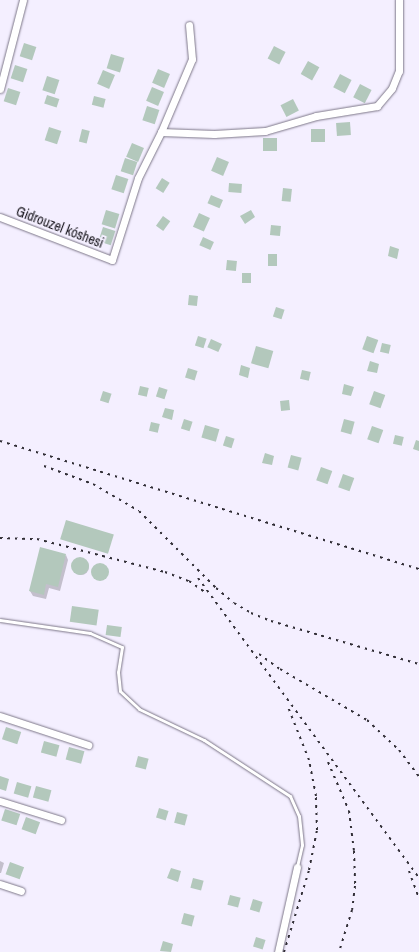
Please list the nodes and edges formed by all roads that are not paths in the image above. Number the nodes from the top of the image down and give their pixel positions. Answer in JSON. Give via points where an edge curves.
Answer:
{"nodes":[{"id":1,"x":22,"y":0,"type":"edge"},
{"id":2,"x":399,"y":0,"type":"edge"},
{"id":3,"x":189,"y":25,"type":"dead end"},
{"id":4,"x":0,"y":89,"type":"edge"},
{"id":5,"x":161,"y":132,"type":"junction"},
{"id":6,"x":0,"y":217,"type":"edge"},
{"id":7,"x":0,"y":620,"type":"edge"},
{"id":8,"x":0,"y":716,"type":"edge"},
{"id":9,"x":88,"y":745,"type":"dead end"},
{"id":10,"x":0,"y":801,"type":"edge"},
{"id":11,"x":61,"y":820,"type":"dead end"},
{"id":12,"x":297,"y":867,"type":"joint"},
{"id":13,"x":0,"y":884,"type":"edge"},
{"id":14,"x":21,"y":891,"type":"dead end"},
{"id":15,"x":278,"y":952,"type":"edge"}],
"edges":[{"from":1,"to":4,"type":"street"},
{"from":2,"to":5,"type":"street","via":[[399,71],[392,88],[377,106],[316,116],[265,131],[214,134]]},
{"from":3,"to":5,"type":"street","via":[[192,59]]},
{"from":5,"to":6,"type":"street","name":"Gidrouzel kóshesi","via":[[138,178],[112,260]]},
{"from":7,"to":12,"type":"lane","via":[[90,633],[122,647],[118,672],[120,691],[133,703],[204,740],[290,796],[299,816],[302,845]]},
{"from":8,"to":9,"type":"street"},
{"from":10,"to":11,"type":"street"},
{"from":12,"to":15,"type":"street"},
{"from":13,"to":14,"type":"street"}]}
